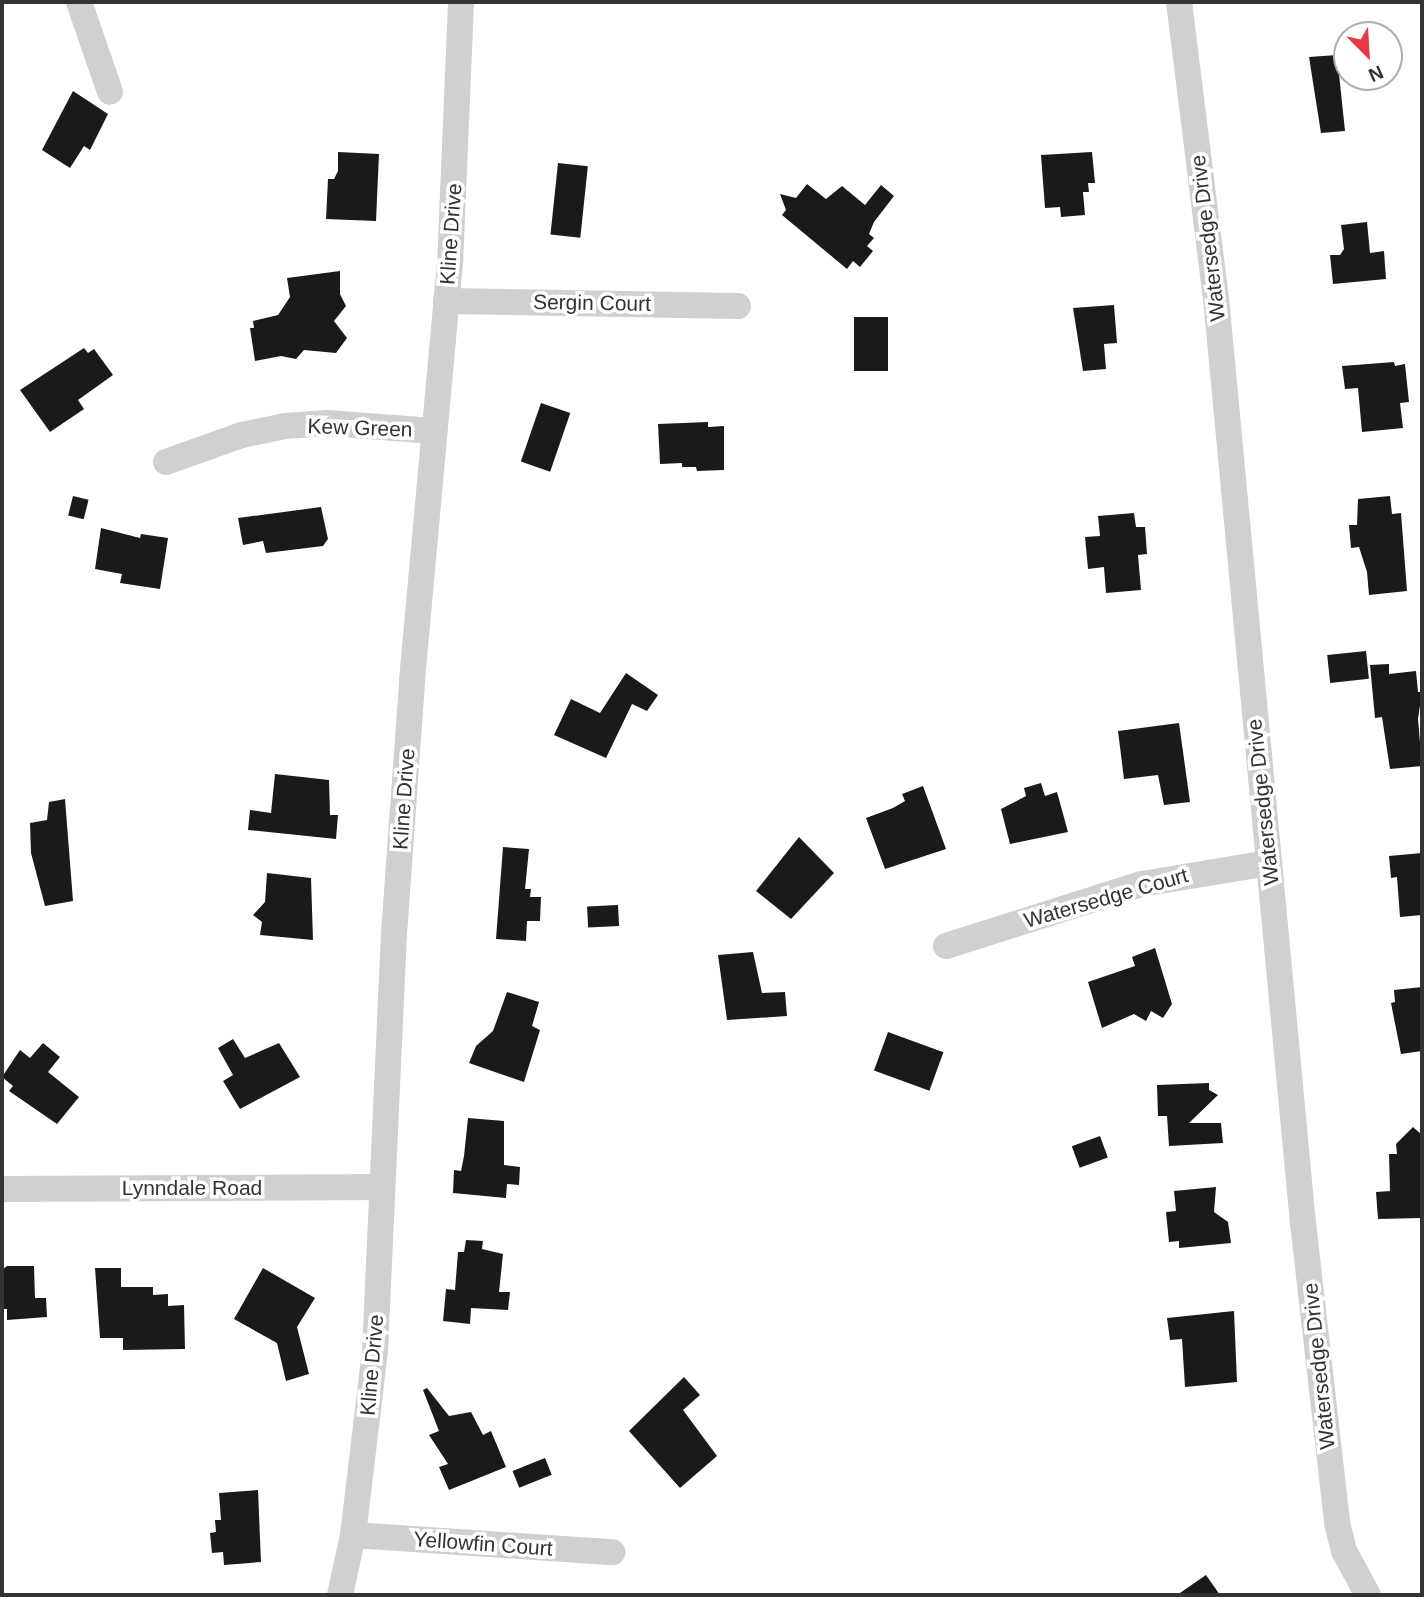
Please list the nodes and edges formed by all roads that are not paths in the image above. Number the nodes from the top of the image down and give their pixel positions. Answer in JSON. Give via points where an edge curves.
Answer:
{"nodes":[{"id":1,"x":79,"y":2,"type":"edge"},
{"id":2,"x":461,"y":2,"type":"edge"},
{"id":3,"x":1179,"y":2,"type":"edge"},
{"id":4,"x":110,"y":92,"type":"dead end"},
{"id":5,"x":446,"y":301,"type":"junction"},
{"id":6,"x":738,"y":306,"type":"dead end"},
{"id":7,"x":434,"y":431,"type":"junction"},
{"id":8,"x":166,"y":462,"type":"dead end"},
{"id":9,"x":1269,"y":863,"type":"junction"},
{"id":10,"x":946,"y":946,"type":"dead end"},
{"id":11,"x":382,"y":1187,"type":"junction"},
{"id":12,"x":2,"y":1189,"type":"edge"},
{"id":13,"x":354,"y":1535,"type":"junction"},
{"id":14,"x":612,"y":1552,"type":"dead end"},
{"id":15,"x":340,"y":1595,"type":"edge"},
{"id":16,"x":1368,"y":1595,"type":"edge"}],
"edges":[{"from":1,"to":4,"type":"street"},
{"from":2,"to":5,"type":"street","name":"Kline Drive","via":[[455,201]]},
{"from":3,"to":9,"type":"street","name":"Watersedge Drive","via":[[1216,298]]},
{"from":5,"to":6,"type":"street","name":"Sergin Court"},
{"from":5,"to":7,"type":"street","name":"Kline Drive"},
{"from":7,"to":8,"type":"street","name":"Kew Green","via":[[328,423],[285,426],[242,435]]},
{"from":7,"to":11,"type":"street","name":"Kline Drive","via":[[394,934]]},
{"from":9,"to":10,"type":"street","name":"Watersedge Court","via":[[1142,884]]},
{"from":9,"to":16,"type":"street","name":"Watersedge Drive","via":[[1337,1523],[1344,1551]]},
{"from":11,"to":12,"type":"street","name":"Lynndale Road"},
{"from":11,"to":13,"type":"street","name":"Kline Drive","via":[[375,1351]]},
{"from":13,"to":14,"type":"street","name":"Yellowfin Court"},
{"from":13,"to":15,"type":"street","name":"Kline Drive"}]}
